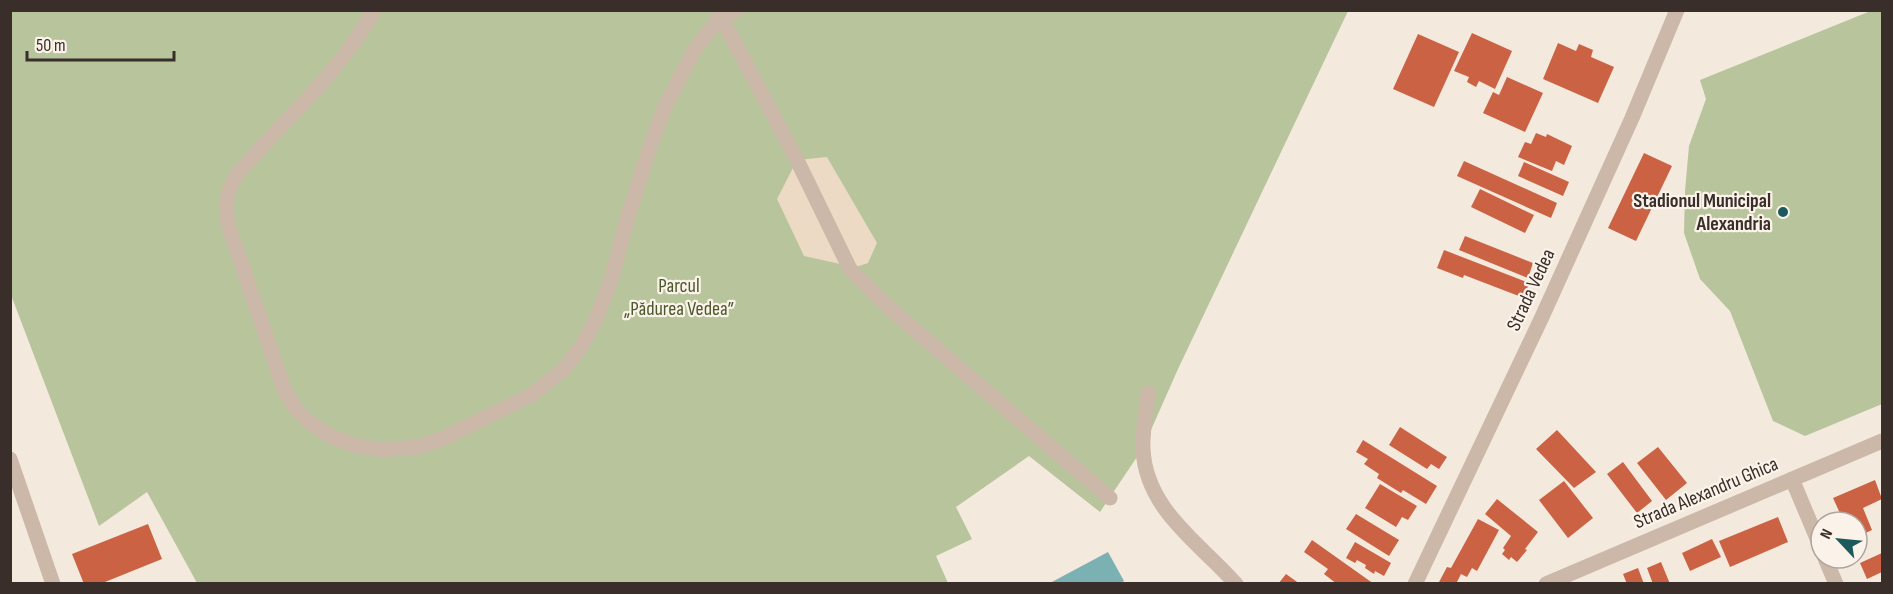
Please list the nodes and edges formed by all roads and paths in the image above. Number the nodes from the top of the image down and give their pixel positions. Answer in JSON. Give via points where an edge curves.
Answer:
{"nodes":[{"id":1,"x":374,"y":10,"type":"edge"},
{"id":2,"x":738,"y":10,"type":"edge"},
{"id":3,"x":1677,"y":10,"type":"edge"},
{"id":4,"x":719,"y":14,"type":"edge"},
{"id":5,"x":1149,"y":393,"type":"dead end"},
{"id":6,"x":1882,"y":441,"type":"edge"},
{"id":7,"x":10,"y":459,"type":"edge"},
{"id":8,"x":1792,"y":479,"type":"junction"},
{"id":9,"x":1110,"y":498,"type":"dead end"},
{"id":10,"x":1809,"y":519,"type":"edge"},
{"id":11,"x":1830,"y":570,"type":"edge"},
{"id":12,"x":1415,"y":583,"type":"edge"},
{"id":13,"x":53,"y":584,"type":"edge"},
{"id":14,"x":1236,"y":584,"type":"edge"},
{"id":15,"x":1546,"y":584,"type":"edge"},
{"id":16,"x":1836,"y":584,"type":"edge"}],
"edges":[{"from":1,"to":4,"type":"street","via":[[361,36],[331,74],[239,172],[227,197],[226,213],[284,389],[295,408],[330,436],[381,450],[417,447],[442,439],[533,394],[570,362],[581,347],[611,280],[666,104],[694,49]]},
{"from":2,"to":4,"type":"street"},
{"from":3,"to":12,"type":"street","name":"Strada Vedea","via":[[1542,317]]},
{"from":4,"to":9,"type":"street","via":[[850,269]]},
{"from":5,"to":14,"type":"street","via":[[1143,448],[1150,484],[1171,517]]},
{"from":6,"to":8,"type":"street","name":"Strada Alexandru Ghica"},
{"from":7,"to":13,"type":"street"},
{"from":8,"to":10,"type":"street"},
{"from":8,"to":15,"type":"street","name":"Strada Alexandru Ghica"},
{"from":11,"to":16,"type":"street"}]}
